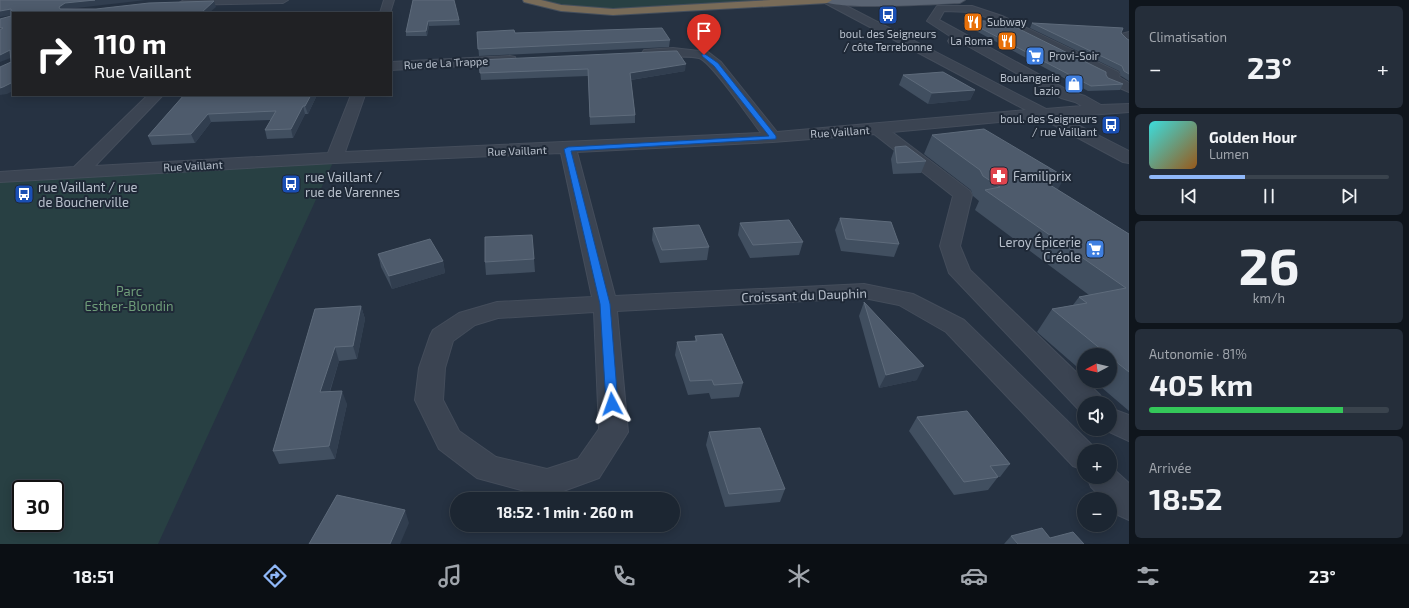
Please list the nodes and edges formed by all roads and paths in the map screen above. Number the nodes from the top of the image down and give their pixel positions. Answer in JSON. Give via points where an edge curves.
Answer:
{"nodes":[{"id":1,"x":283,"y":0,"type":"edge"},
{"id":2,"x":389,"y":0,"type":"edge"},
{"id":3,"x":528,"y":0,"type":"edge"},
{"id":4,"x":827,"y":0,"type":"edge"},
{"id":5,"x":251,"y":1,"type":"edge"},
{"id":6,"x":939,"y":1,"type":"edge"},
{"id":7,"x":850,"y":2,"type":"edge"},
{"id":8,"x":174,"y":3,"type":"edge"},
{"id":9,"x":956,"y":4,"type":"edge"},
{"id":10,"x":239,"y":12,"type":"edge"},
{"id":11,"x":385,"y":12,"type":"edge"},
{"id":12,"x":1129,"y":36,"type":"edge"},
{"id":13,"x":1129,"y":40,"type":"edge"},
{"id":14,"x":968,"y":41,"type":"junction"},
{"id":15,"x":934,"y":42,"type":"junction"},
{"id":16,"x":910,"y":43,"type":"junction"},
{"id":17,"x":634,"y":54,"type":"edge"},
{"id":18,"x":524,"y":59,"type":"edge"},
{"id":19,"x":392,"y":66,"type":"edge"},
{"id":20,"x":1129,"y":88,"type":"edge"},
{"id":21,"x":155,"y":96,"type":"edge"},
{"id":22,"x":358,"y":96,"type":"edge"},
{"id":23,"x":1129,"y":108,"type":"edge"},
{"id":24,"x":1098,"y":110,"type":"junction"},
{"id":25,"x":1067,"y":112,"type":"junction"},
{"id":26,"x":1045,"y":114,"type":"junction"},
{"id":27,"x":879,"y":130,"type":"junction"},
{"id":28,"x":773,"y":137,"type":"junction"},
{"id":29,"x":1129,"y":144,"type":"edge"},
{"id":30,"x":568,"y":149,"type":"junction"},
{"id":31,"x":335,"y":158,"type":"junction"},
{"id":32,"x":1129,"y":158,"type":"edge"},
{"id":33,"x":79,"y":172,"type":"junction"},
{"id":34,"x":0,"y":176,"type":"edge"},
{"id":35,"x":605,"y":304,"type":"junction"},
{"id":36,"x":1083,"y":396,"type":"edge"},
{"id":37,"x":1117,"y":422,"type":"edge"},
{"id":38,"x":1129,"y":428,"type":"edge"},
{"id":39,"x":1077,"y":450,"type":"edge"},
{"id":40,"x":1109,"y":484,"type":"edge"},
{"id":41,"x":1129,"y":505,"type":"edge"}],
"edges":[{"from":1,"to":5,"type":"street"},
{"from":2,"to":11,"type":"street"},
{"from":3,"to":4,"type":"highway","via":[[574,10],[627,12]]},
{"from":4,"to":7,"type":"main road"},
{"from":4,"to":16,"type":"street"},
{"from":5,"to":8,"type":"street"},
{"from":5,"to":10,"type":"street"},
{"from":6,"to":7,"type":"main road"},
{"from":6,"to":9,"type":"street"},
{"from":7,"to":15,"type":"street"},
{"from":9,"to":14,"type":"street","via":[[941,8],[933,21]]},
{"from":9,"to":20,"type":"street","via":[[998,18],[1113,75],[1111,79]]},
{"from":12,"to":13,"type":"street","via":[[1126,37]]},
{"from":14,"to":15,"type":"street"},
{"from":14,"to":24,"type":"street"},
{"from":15,"to":16,"type":"street"},
{"from":15,"to":25,"type":"street"},
{"from":16,"to":26,"type":"street"},
{"from":17,"to":28,"type":"street","via":[[673,52],[704,55],[716,64]]},
{"from":18,"to":19,"type":"street","name":"Rue de La Trappe"},
{"from":21,"to":33,"type":"street"},
{"from":22,"to":31,"type":"street"},
{"from":23,"to":24,"type":"street","name":"Rue Vaillant"},
{"from":24,"to":25,"type":"street","name":"Rue Vaillant"},
{"from":25,"to":26,"type":"street","name":"Rue Vaillant"},
{"from":25,"to":29,"type":"street"},
{"from":26,"to":27,"type":"street","name":"Rue Vaillant"},
{"from":26,"to":32,"type":"street"},
{"from":27,"to":28,"type":"street","name":"Rue Vaillant"},
{"from":27,"to":36,"type":"street","via":[[963,195],[950,246],[960,273]]},
{"from":28,"to":30,"type":"street","name":"Rue Vaillant"},
{"from":30,"to":31,"type":"street","name":"Rue Vaillant"},
{"from":30,"to":35,"type":"street"},
{"from":31,"to":33,"type":"street","name":"Rue Vaillant"},
{"from":33,"to":34,"type":"street","name":"Rue Vaillant"},
{"from":35,"to":35,"type":"street","name":"Croissant du Dauphin","via":[[614,432],[588,469],[547,483],[488,469],[449,440],[429,400],[432,368],[442,336],[467,319],[497,310]]},
{"from":35,"to":39,"type":"street","name":"Croissant du Dauphin","via":[[864,291],[904,299],[955,326]]},
{"from":37,"to":38,"type":"street"},
{"from":40,"to":41,"type":"street"}]}
